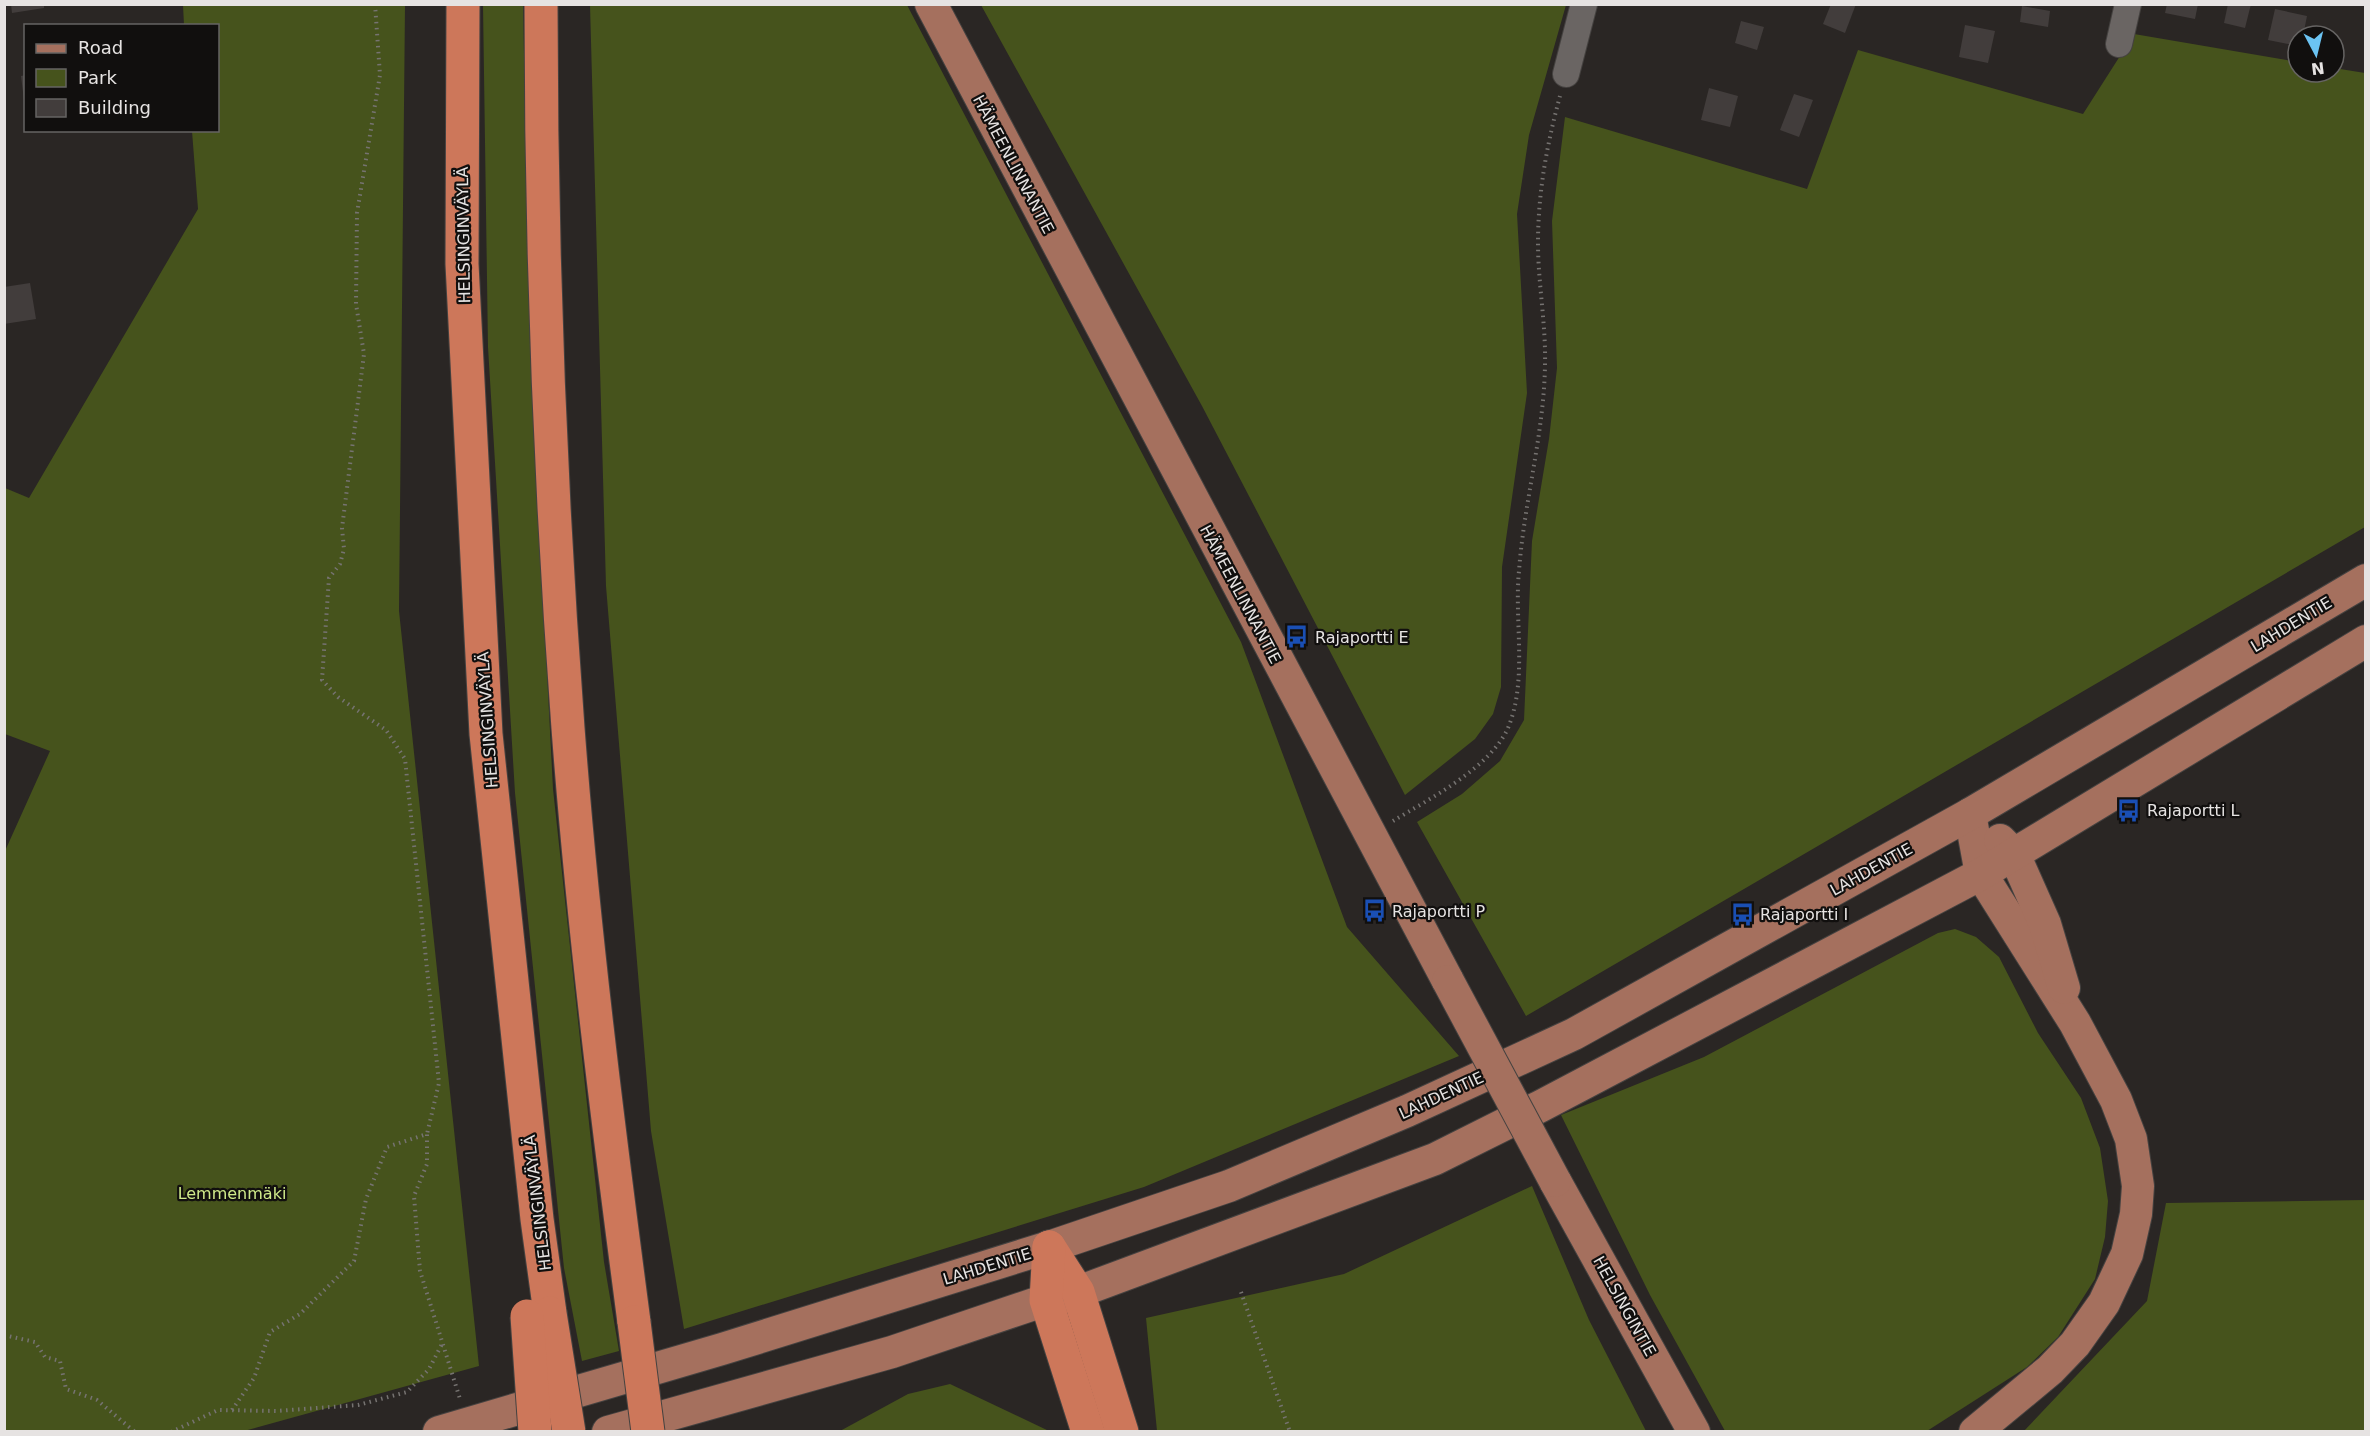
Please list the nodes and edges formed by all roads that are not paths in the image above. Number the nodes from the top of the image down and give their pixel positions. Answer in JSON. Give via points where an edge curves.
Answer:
{"nodes":[{"id":1,"x":463,"y":4,"type":"edge"},
{"id":2,"x":541,"y":4,"type":"edge"},
{"id":3,"x":931,"y":4,"type":"edge"},
{"id":4,"x":1584,"y":4,"type":"edge"},
{"id":5,"x":2128,"y":4,"type":"edge"},
{"id":6,"x":2119,"y":44,"type":"dead end"},
{"id":7,"x":1566,"y":75,"type":"road end"},
{"id":8,"x":2366,"y":580,"type":"edge"},
{"id":9,"x":2366,"y":640,"type":"edge"},
{"id":10,"x":1970,"y":814,"type":"junction"},
{"id":11,"x":2014,"y":854,"type":"junction"},
{"id":12,"x":1981,"y":874,"type":"junction"},
{"id":13,"x":2075,"y":1023,"type":"junction"},
{"id":14,"x":1555,"y":1181,"type":"joint"},
{"id":15,"x":1049,"y":1247,"type":"junction"},
{"id":16,"x":1078,"y":1292,"type":"junction"},
{"id":17,"x":1046,"y":1300,"type":"junction"},
{"id":18,"x":539,"y":1315,"type":"junction"},
{"id":19,"x":453,"y":1427,"type":"edge"},
{"id":20,"x":535,"y":1431,"type":"edge"},
{"id":21,"x":569,"y":1431,"type":"edge"},
{"id":22,"x":609,"y":1431,"type":"edge"},
{"id":23,"x":648,"y":1431,"type":"edge"},
{"id":24,"x":1088,"y":1431,"type":"edge"},
{"id":25,"x":1122,"y":1431,"type":"edge"},
{"id":26,"x":1694,"y":1431,"type":"edge"},
{"id":27,"x":1975,"y":1431,"type":"edge"}],
"edges":[{"from":1,"to":18,"type":"highway","name":"HELSINGINVÄYLÄ","via":[[462,264],[486,734],[537,1219]]},
{"from":2,"to":23,"type":"highway","bridge":true,"via":[[556,546],[568,730],[590,963]]},
{"from":3,"to":14,"type":"main road","name":"HÄMEENLINNANTIE","bridge":true},
{"from":4,"to":7,"type":"street"},
{"from":5,"to":6,"type":"street"},
{"from":8,"to":10,"type":"main road","name":"LAHDENTIE"},
{"from":9,"to":11,"type":"main road"},
{"from":10,"to":11,"type":"main road"},
{"from":10,"to":12,"type":"main road"},
{"from":10,"to":15,"type":"main road","name":"LAHDENTIE","via":[[1564,1038],[1407,1111],[1229,1186]]},
{"from":11,"to":12,"type":"main road"},
{"from":11,"to":13,"type":"main road","via":[[2045,924]]},
{"from":12,"to":13,"type":"main road"},
{"from":12,"to":16,"type":"main road","via":[[1435,1159]]},
{"from":13,"to":27,"type":"main road","via":[[2116,1100],[2133,1147],[2138,1186],[2127,1254],[2104,1303],[2075,1344],[2008,1407]]},
{"from":14,"to":26,"type":"main road","name":"HELSINGINTIE"},
{"from":15,"to":16,"type":"highway"},
{"from":15,"to":17,"type":"highway"},
{"from":15,"to":19,"type":"main road","name":"LAHDENTIE","via":[[722,1349]]},
{"from":16,"to":17,"type":"main road"},
{"from":16,"to":25,"type":"highway"},
{"from":17,"to":22,"type":"main road","via":[[892,1352]]},
{"from":17,"to":24,"type":"highway"},
{"from":18,"to":20,"type":"highway","bridge":true},
{"from":18,"to":21,"type":"highway","name":"HELSINGINVÄYLÄ","bridge":true}]}
